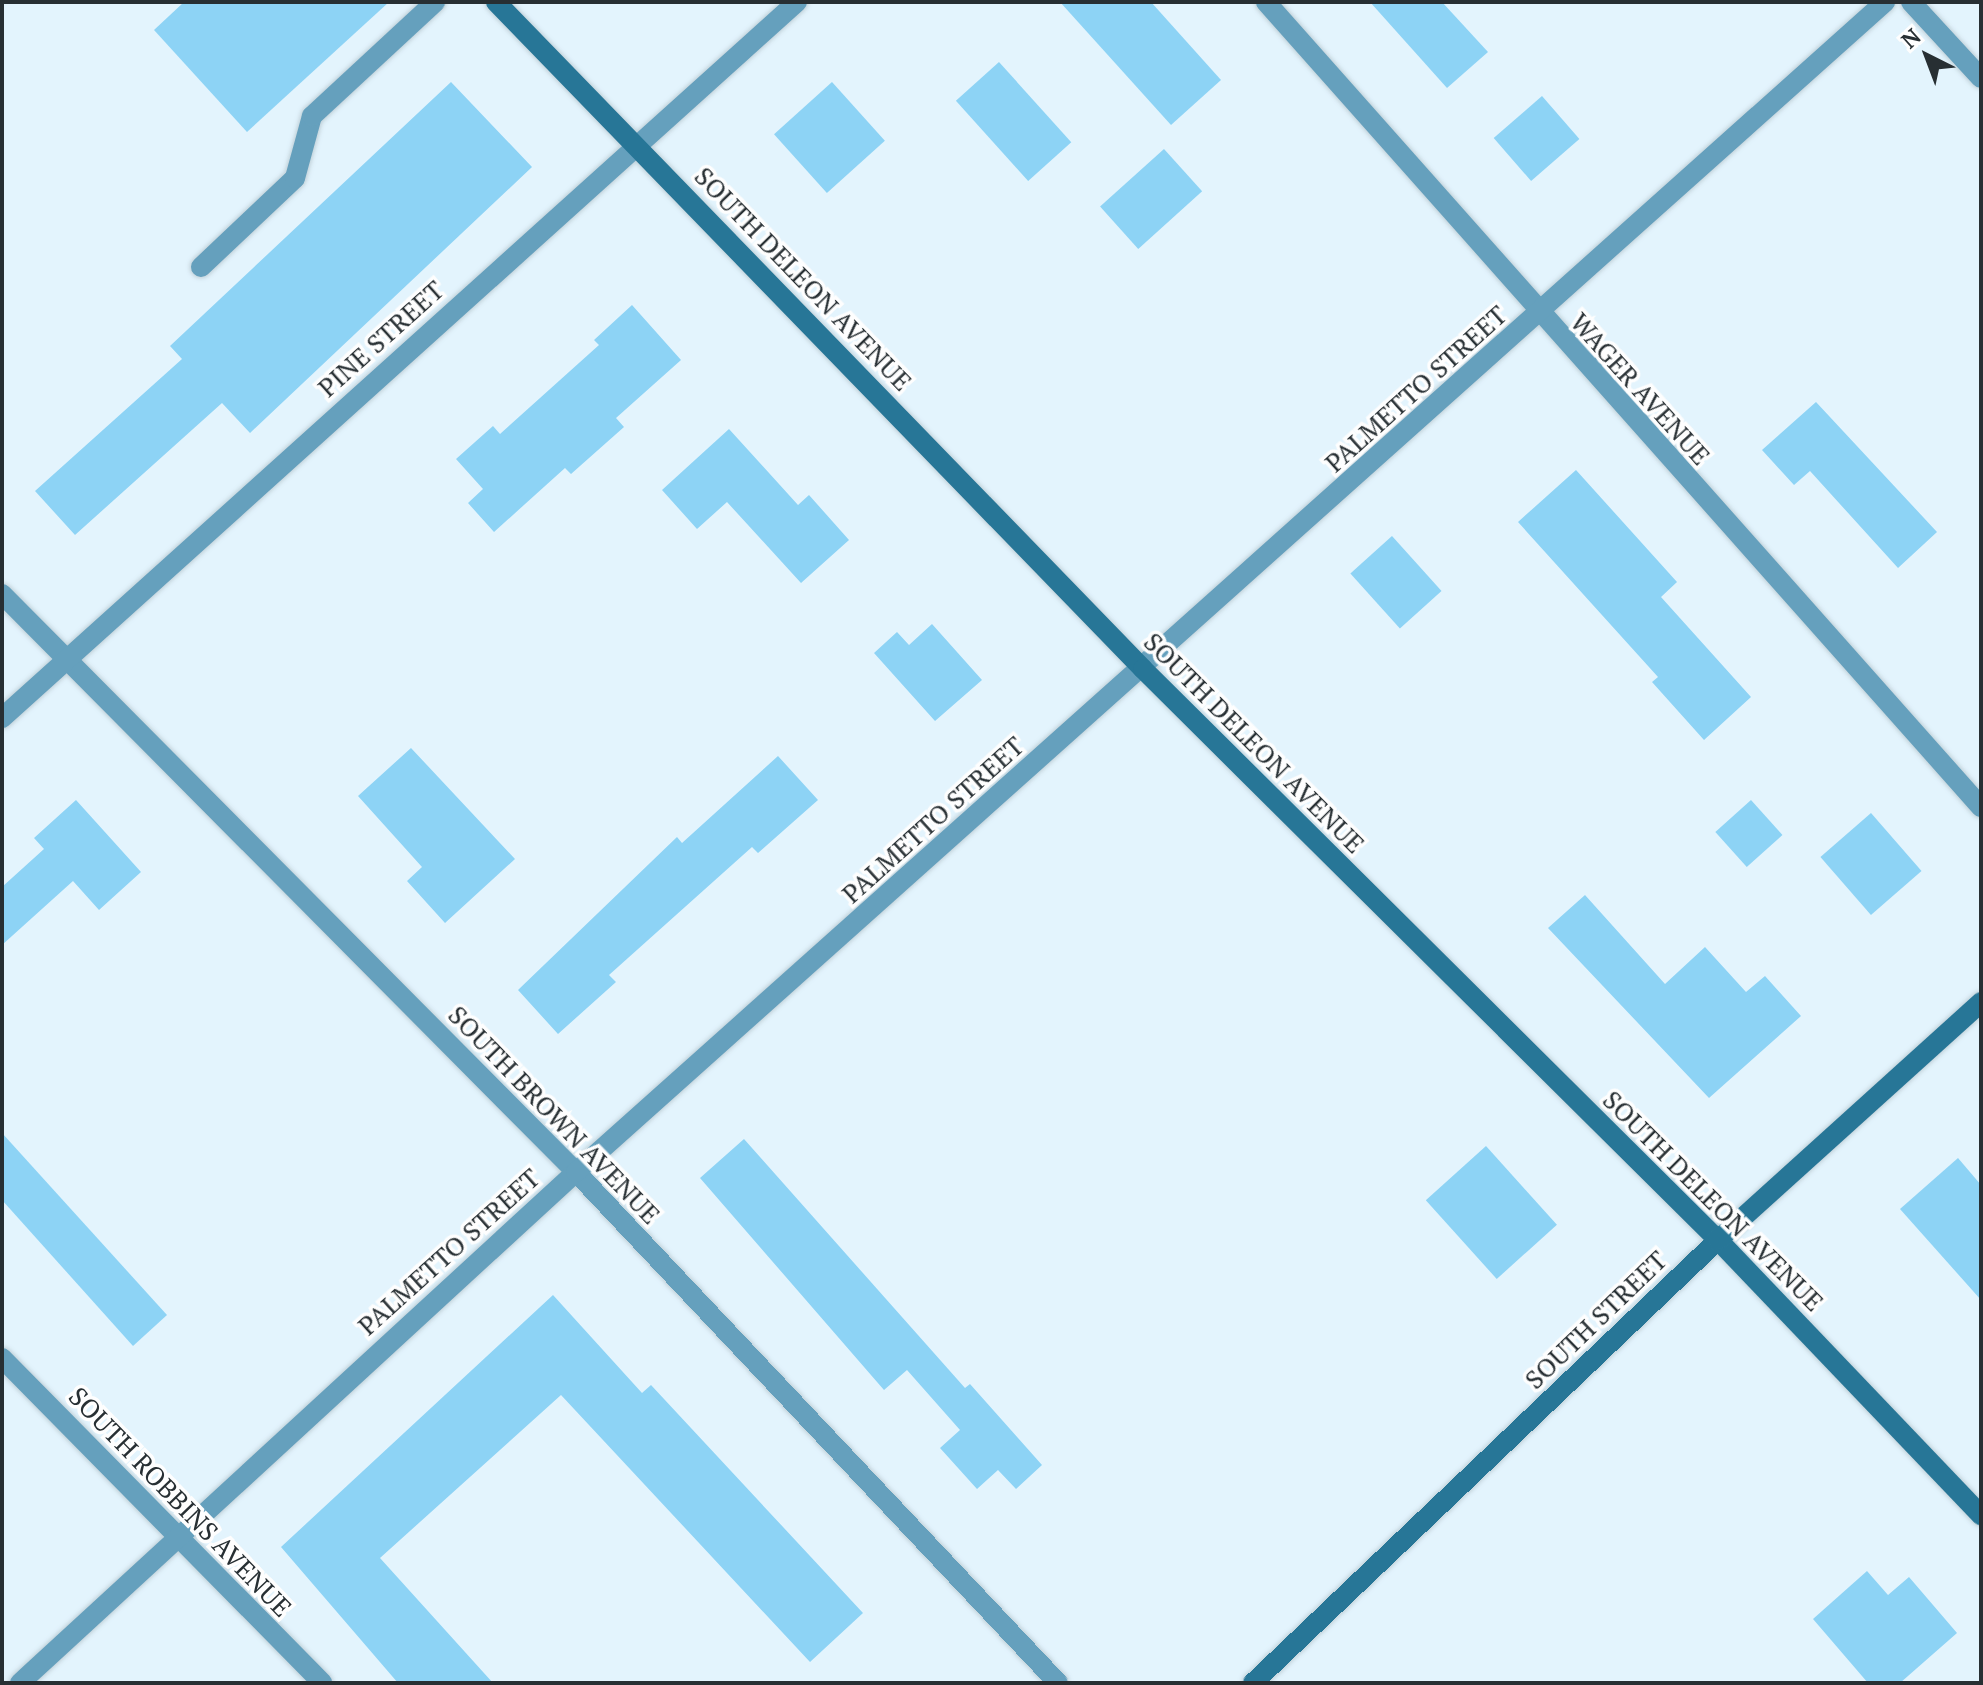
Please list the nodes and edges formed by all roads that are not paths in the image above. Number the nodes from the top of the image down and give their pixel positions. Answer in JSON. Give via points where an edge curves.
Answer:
{"nodes":[{"id":1,"x":435,"y":2,"type":"edge"},
{"id":2,"x":496,"y":2,"type":"edge"},
{"id":3,"x":797,"y":2,"type":"edge"},
{"id":4,"x":1266,"y":2,"type":"edge"},
{"id":5,"x":1885,"y":2,"type":"edge"},
{"id":6,"x":1911,"y":2,"type":"edge"},
{"id":7,"x":1981,"y":78,"type":"edge"},
{"id":8,"x":637,"y":143,"type":"junction"},
{"id":9,"x":201,"y":267,"type":"dead end"},
{"id":10,"x":1538,"y":314,"type":"junction"},
{"id":11,"x":2,"y":594,"type":"edge"},
{"id":12,"x":64,"y":659,"type":"junction"},
{"id":13,"x":1143,"y":669,"type":"junction"},
{"id":14,"x":2,"y":718,"type":"edge"},
{"id":15,"x":1981,"y":807,"type":"edge"},
{"id":16,"x":1981,"y":1002,"type":"edge"},
{"id":17,"x":576,"y":1172,"type":"junction"},
{"id":18,"x":1718,"y":1240,"type":"junction"},
{"id":19,"x":2,"y":1358,"type":"edge"},
{"id":20,"x":1981,"y":1515,"type":"edge"},
{"id":21,"x":177,"y":1536,"type":"junction"},
{"id":22,"x":20,"y":1683,"type":"edge"},
{"id":23,"x":322,"y":1683,"type":"edge"},
{"id":24,"x":1058,"y":1683,"type":"edge"},
{"id":25,"x":1253,"y":1683,"type":"edge"}],
"edges":[{"from":1,"to":9,"type":"street","via":[[312,116],[295,178]]},
{"from":2,"to":8,"type":"street","name":"SOUTH DELEON AVENUE"},
{"from":3,"to":8,"type":"street","name":"PINE STREET"},
{"from":4,"to":10,"type":"street","name":"WAGER AVENUE"},
{"from":5,"to":10,"type":"street","name":"PALMETTO STREET"},
{"from":6,"to":7,"type":"street"},
{"from":8,"to":12,"type":"street","name":"PINE STREET"},
{"from":8,"to":13,"type":"street","name":"SOUTH DELEON AVENUE"},
{"from":10,"to":13,"type":"street","name":"PALMETTO STREET"},
{"from":10,"to":15,"type":"street","name":"WAGER AVENUE"},
{"from":11,"to":12,"type":"street","name":"SOUTH BROWN AVENUE"},
{"from":12,"to":14,"type":"street","name":"PINE STREET"},
{"from":12,"to":17,"type":"street","name":"SOUTH BROWN AVENUE"},
{"from":13,"to":17,"type":"street","name":"PALMETTO STREET"},
{"from":13,"to":18,"type":"street","name":"SOUTH DELEON AVENUE"},
{"from":16,"to":18,"type":"street","name":"SOUTH STREET"},
{"from":17,"to":21,"type":"street","name":"PALMETTO STREET"},
{"from":17,"to":24,"type":"street","name":"SOUTH BROWN AVENUE"},
{"from":18,"to":20,"type":"street","name":"SOUTH DELEON AVENUE"},
{"from":18,"to":25,"type":"street","name":"SOUTH STREET"},
{"from":19,"to":21,"type":"street","name":"SOUTH ROBBINS AVENUE"},
{"from":21,"to":22,"type":"street","name":"PALMETTO STREET"},
{"from":21,"to":23,"type":"street","name":"SOUTH ROBBINS AVENUE"}]}
